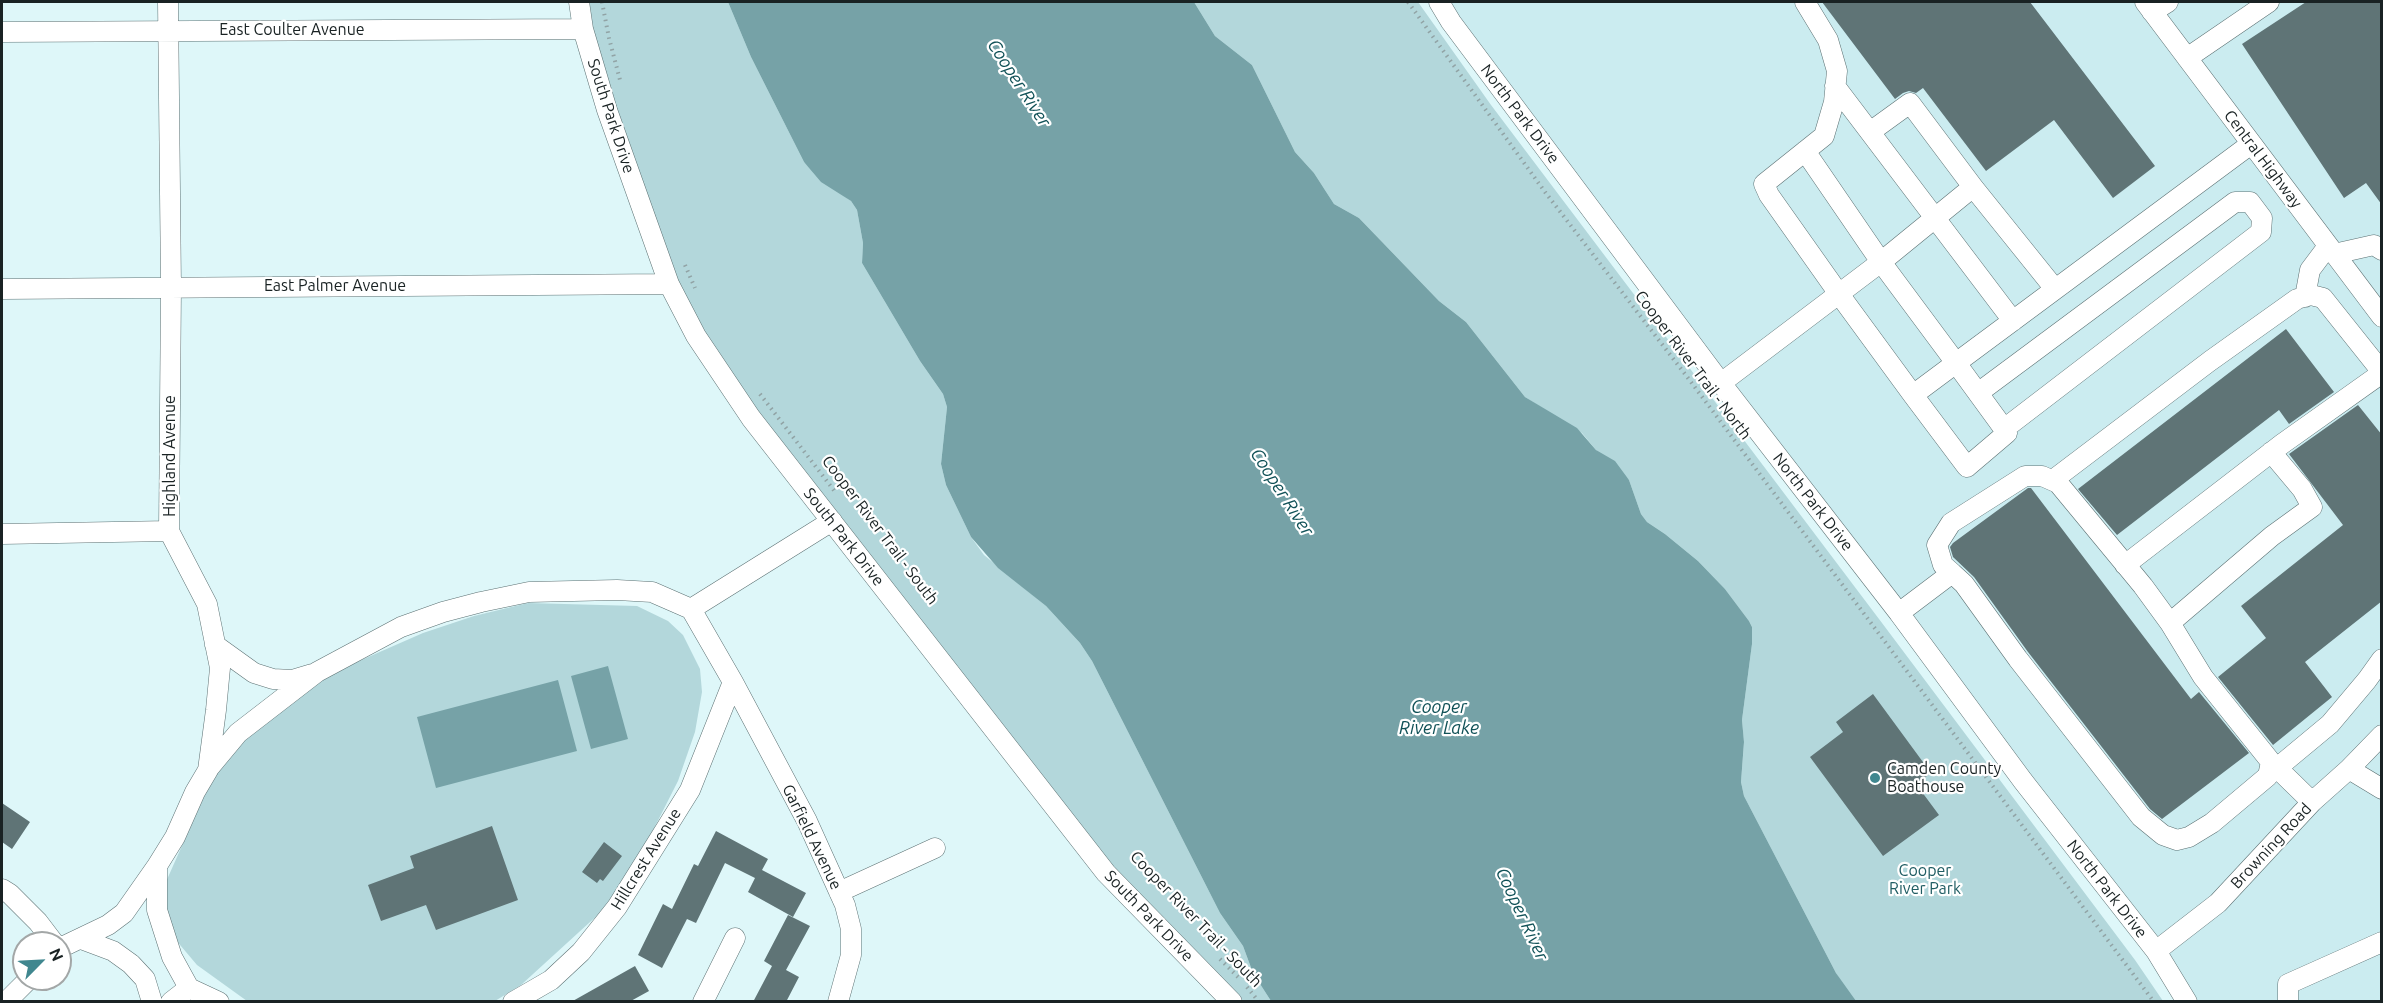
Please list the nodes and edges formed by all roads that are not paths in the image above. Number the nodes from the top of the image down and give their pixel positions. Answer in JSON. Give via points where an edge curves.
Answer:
{"nodes":[{"id":1,"x":168,"y":2,"type":"edge"},
{"id":2,"x":579,"y":2,"type":"edge"},
{"id":3,"x":1439,"y":2,"type":"edge"},
{"id":4,"x":1805,"y":2,"type":"edge"},
{"id":5,"x":2269,"y":2,"type":"edge"},
{"id":6,"x":2155,"y":5,"type":"edge"},
{"id":7,"x":583,"y":29,"type":"junction"},
{"id":8,"x":168,"y":31,"type":"junction"},
{"id":9,"x":2,"y":32,"type":"edge"},
{"id":10,"x":2187,"y":58,"type":"junction"},
{"id":11,"x":1835,"y":86,"type":"junction"},
{"id":12,"x":1870,"y":132,"type":"junction"},
{"id":13,"x":2252,"y":144,"type":"junction"},
{"id":14,"x":1805,"y":151,"type":"junction"},
{"id":15,"x":1973,"y":187,"type":"junction"},
{"id":16,"x":1935,"y":218,"type":"junction"},
{"id":17,"x":2331,"y":250,"type":"junction"},
{"id":18,"x":2382,"y":250,"type":"edge"},
{"id":19,"x":1881,"y":262,"type":"junction"},
{"id":20,"x":669,"y":284,"type":"junction"},
{"id":21,"x":171,"y":287,"type":"junction"},
{"id":22,"x":2,"y":289,"type":"edge"},
{"id":23,"x":2055,"y":289,"type":"junction"},
{"id":24,"x":1839,"y":294,"type":"junction"},
{"id":25,"x":2305,"y":297,"type":"junction"},
{"id":26,"x":2382,"y":317,"type":"edge"},
{"id":27,"x":2013,"y":321,"type":"junction"},
{"id":28,"x":1956,"y":363,"type":"junction"},
{"id":29,"x":2382,"y":373,"type":"edge"},
{"id":30,"x":1721,"y":382,"type":"junction"},
{"id":31,"x":1978,"y":393,"type":"junction"},
{"id":32,"x":1913,"y":395,"type":"junction"},
{"id":33,"x":2004,"y":429,"type":"junction"},
{"id":34,"x":2271,"y":452,"type":"junction"},
{"id":35,"x":2053,"y":480,"type":"junction"},
{"id":36,"x":832,"y":521,"type":"junction"},
{"id":37,"x":169,"y":531,"type":"junction"},
{"id":38,"x":2,"y":534,"type":"edge"},
{"id":39,"x":2125,"y":565,"type":"junction"},
{"id":40,"x":1952,"y":573,"type":"junction"},
{"id":41,"x":691,"y":609,"type":"junction"},
{"id":42,"x":1899,"y":613,"type":"junction"},
{"id":43,"x":2170,"y":623,"type":"junction"},
{"id":44,"x":215,"y":645,"type":"junction"},
{"id":45,"x":2382,"y":659,"type":"edge"},
{"id":46,"x":317,"y":672,"type":"junction"},
{"id":47,"x":733,"y":682,"type":"junction"},
{"id":48,"x":2382,"y":735,"type":"edge"},
{"id":49,"x":2274,"y":765,"type":"junction"},
{"id":50,"x":2349,"y":769,"type":"junction"},
{"id":51,"x":208,"y":770,"type":"junction"},
{"id":52,"x":2382,"y":789,"type":"edge"},
{"id":53,"x":2312,"y":802,"type":"junction"},
{"id":54,"x":935,"y":848,"type":"dead end"},
{"id":55,"x":157,"y":866,"type":"junction"},
{"id":56,"x":2,"y":889,"type":"edge"},
{"id":57,"x":839,"y":892,"type":"junction"},
{"id":58,"x":45,"y":931,"type":"edge"},
{"id":59,"x":81,"y":939,"type":"junction"},
{"id":60,"x":735,"y":939,"type":"dead end"},
{"id":61,"x":2382,"y":942,"type":"edge"},
{"id":62,"x":72,"y":943,"type":"edge"},
{"id":63,"x":2156,"y":951,"type":"junction"},
{"id":64,"x":189,"y":988,"type":"junction"},
{"id":65,"x":17,"y":991,"type":"edge"},
{"id":66,"x":6,"y":1002,"type":"edge"},
{"id":67,"x":152,"y":1002,"type":"edge"},
{"id":68,"x":171,"y":1002,"type":"edge"},
{"id":69,"x":219,"y":1002,"type":"edge"},
{"id":70,"x":513,"y":1002,"type":"edge"},
{"id":71,"x":703,"y":1002,"type":"edge"},
{"id":72,"x":838,"y":1002,"type":"edge"},
{"id":73,"x":1232,"y":1002,"type":"edge"},
{"id":74,"x":2187,"y":1002,"type":"edge"},
{"id":75,"x":2288,"y":1002,"type":"edge"}],
"edges":[{"from":1,"to":8,"type":"street","name":"Highland Avenue"},
{"from":2,"to":7,"type":"street","name":"South Park Drive"},
{"from":3,"to":30,"type":"street","name":"North Park Drive"},
{"from":4,"to":11,"type":"street","via":[[1828,40],[1837,71]]},
{"from":5,"to":10,"type":"street"},
{"from":6,"to":10,"type":"street","name":"Central Highway"},
{"from":7,"to":8,"type":"street","name":"East Coulter Avenue"},
{"from":7,"to":20,"type":"street","name":"South Park Drive","via":[[607,110]]},
{"from":8,"to":9,"type":"street","name":"East Coulter Avenue"},
{"from":8,"to":21,"type":"street","name":"Highland Avenue"},
{"from":10,"to":13,"type":"street","name":"Central Highway"},
{"from":11,"to":12,"type":"street"},
{"from":11,"to":14,"type":"street","via":[[1824,136]]},
{"from":12,"to":15,"type":"street","via":[[1910,103]]},
{"from":12,"to":16,"type":"street"},
{"from":13,"to":17,"type":"street","name":"Central Highway"},
{"from":13,"to":23,"type":"street"},
{"from":14,"to":19,"type":"street"},
{"from":14,"to":24,"type":"street","via":[[1764,184]]},
{"from":15,"to":16,"type":"street"},
{"from":15,"to":23,"type":"street"},
{"from":16,"to":19,"type":"street"},
{"from":16,"to":27,"type":"street"},
{"from":17,"to":18,"type":"street","via":[[2374,245]]},
{"from":17,"to":25,"type":"street","via":[[2310,270]]},
{"from":17,"to":26,"type":"street","name":"Central Highway"},
{"from":19,"to":24,"type":"street"},
{"from":19,"to":28,"type":"street"},
{"from":20,"to":21,"type":"street","name":"East Palmer Avenue"},
{"from":20,"to":36,"type":"street","name":"South Park Drive","via":[[696,336],[751,417]]},
{"from":21,"to":22,"type":"street","name":"East Palmer Avenue"},
{"from":21,"to":37,"type":"street","name":"Highland Avenue"},
{"from":23,"to":27,"type":"street"},
{"from":24,"to":30,"type":"street"},
{"from":24,"to":32,"type":"street"},
{"from":25,"to":29,"type":"street","via":[[2323,298]]},
{"from":25,"to":35,"type":"street","via":[[2210,361]]},
{"from":27,"to":28,"type":"street"},
{"from":28,"to":31,"type":"street"},
{"from":28,"to":32,"type":"street"},
{"from":29,"to":34,"type":"street"},
{"from":30,"to":42,"type":"street","name":"North Park Drive"},
{"from":31,"to":33,"type":"street"},
{"from":31,"to":33,"type":"street","via":[[2235,202],[2250,202],[2262,218],[2261,232]]},
{"from":32,"to":33,"type":"street","via":[[1967,467],[2007,433]]},
{"from":34,"to":39,"type":"street"},
{"from":34,"to":43,"type":"street","via":[[2312,507]]},
{"from":35,"to":39,"type":"street"},
{"from":35,"to":40,"type":"street","via":[[2025,476],[1951,523],[1937,545],[1943,565]]},
{"from":36,"to":41,"type":"street"},
{"from":36,"to":73,"type":"street","name":"South Park Drive","via":[[1106,873]]},
{"from":37,"to":38,"type":"street"},
{"from":37,"to":44,"type":"street","name":"Highland Avenue","via":[[207,604]]},
{"from":39,"to":43,"type":"street"},
{"from":40,"to":42,"type":"street"},
{"from":40,"to":49,"type":"street","via":[[2141,817],[2163,835],[2177,840],[2212,823],[2268,776]]},
{"from":41,"to":46,"type":"street","via":[[652,592],[529,592],[481,602],[401,627]]},
{"from":41,"to":47,"type":"street","name":"Garfield Avenue"},
{"from":42,"to":63,"type":"street","name":"North Park Drive"},
{"from":43,"to":49,"type":"street","via":[[2203,677]]},
{"from":44,"to":46,"type":"street","via":[[254,673],[273,679],[292,680]]},
{"from":44,"to":51,"type":"street","name":"Highland Avenue","via":[[220,668]]},
{"from":45,"to":49,"type":"street","via":[[2330,724]]},
{"from":46,"to":51,"type":"street","via":[[238,734]]},
{"from":47,"to":57,"type":"street","name":"Garfield Avenue","via":[[807,821]]},
{"from":47,"to":70,"type":"street","name":"Hillcrest Avenue","via":[[690,790],[617,907],[580,952],[550,980]]},
{"from":48,"to":50,"type":"street","name":"Browning Road"},
{"from":49,"to":53,"type":"street"},
{"from":50,"to":52,"type":"street"},
{"from":50,"to":53,"type":"street","name":"Browning Road"},
{"from":51,"to":55,"type":"street","name":"Highland Avenue"},
{"from":53,"to":63,"type":"street","name":"Browning Road","via":[[2218,903]]},
{"from":54,"to":57,"type":"street"},
{"from":55,"to":59,"type":"street","name":"Highland Avenue","via":[[124,913]]},
{"from":55,"to":64,"type":"street","via":[[157,910],[172,957]]},
{"from":56,"to":58,"type":"street"},
{"from":57,"to":72,"type":"street","name":"Garfield Avenue","via":[[851,929],[851,955]]},
{"from":59,"to":62,"type":"street","name":"Highland Avenue"},
{"from":59,"to":67,"type":"street","via":[[113,951],[131,964],[145,979]]},
{"from":60,"to":71,"type":"street"},
{"from":61,"to":75,"type":"street","via":[[2288,984]]},
{"from":63,"to":74,"type":"street","name":"North Park Drive"},
{"from":64,"to":68,"type":"street"},
{"from":64,"to":69,"type":"street"},
{"from":65,"to":66,"type":"street"}]}
